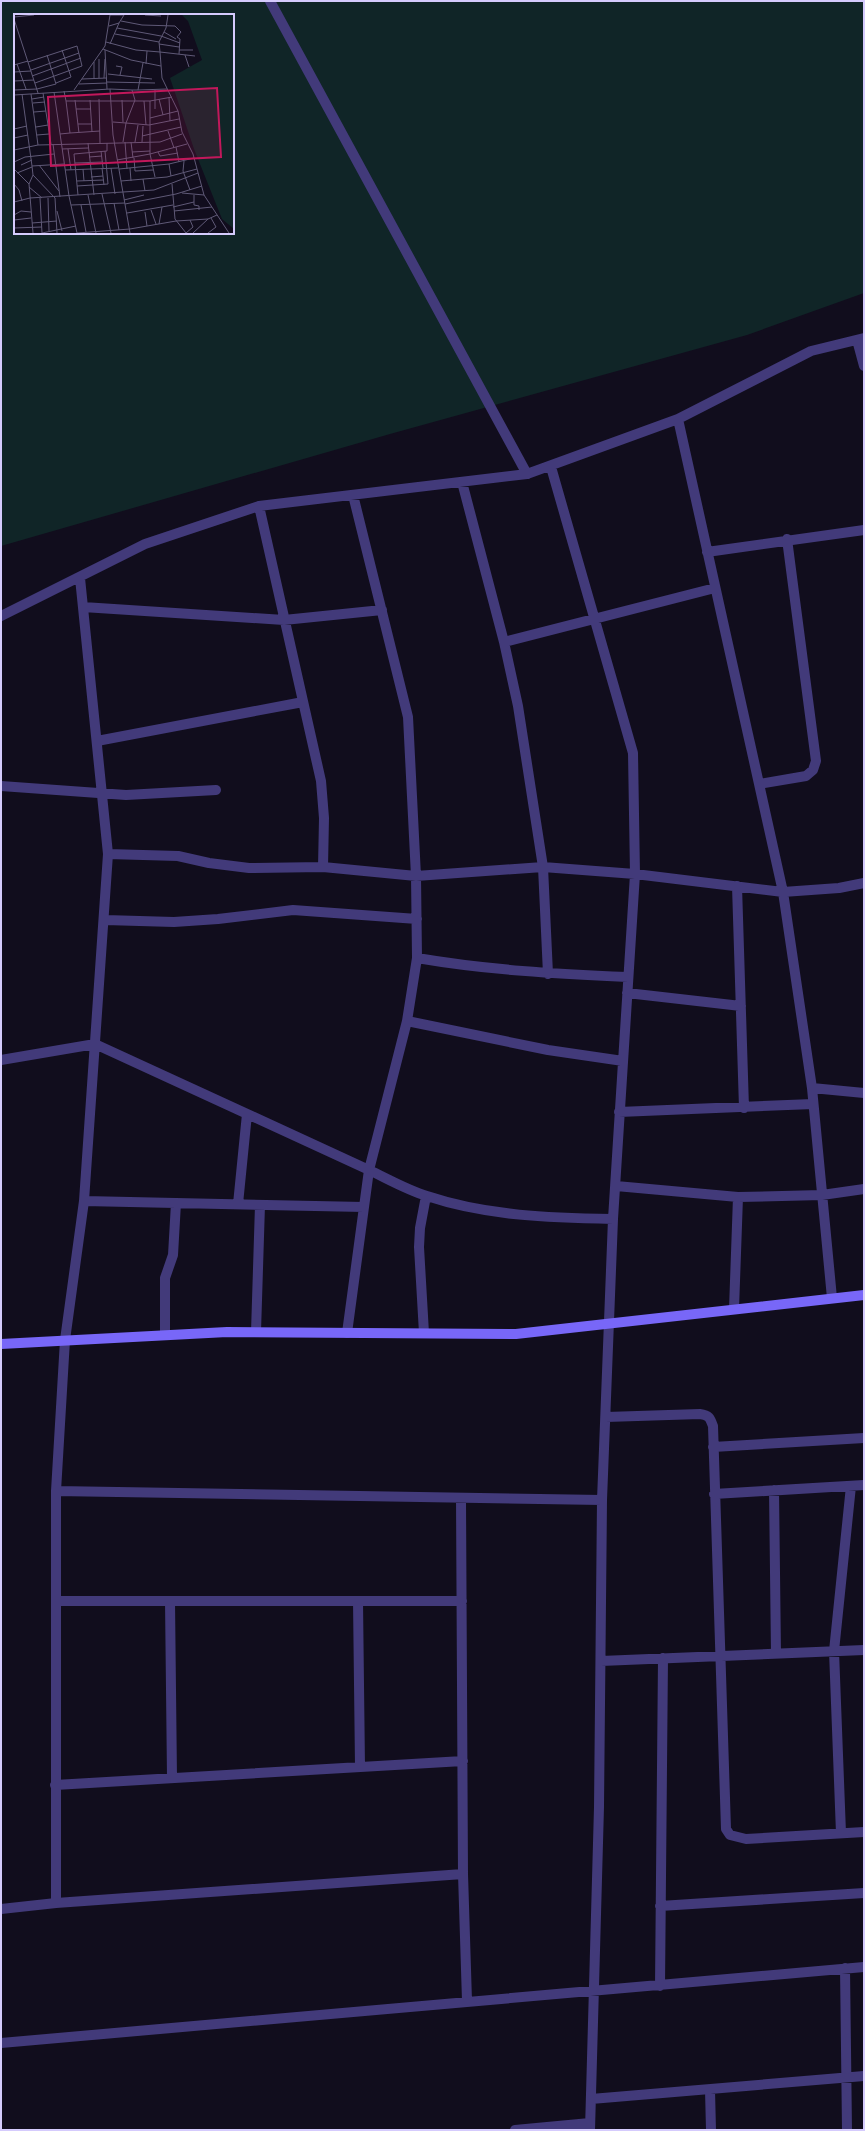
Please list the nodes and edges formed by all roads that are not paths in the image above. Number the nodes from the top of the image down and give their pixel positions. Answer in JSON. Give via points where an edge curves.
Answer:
{"nodes":[{"id":1,"x":270,"y":1,"type":"edge"},
{"id":2,"x":860,"y":339,"type":"edge"},
{"id":3,"x":864,"y":366,"type":"edge"},
{"id":4,"x":678,"y":419,"type":"junction"},
{"id":5,"x":551,"y":467,"type":"junction"},
{"id":6,"x":527,"y":474,"type":"junction"},
{"id":7,"x":462,"y":482,"type":"junction"},
{"id":8,"x":354,"y":495,"type":"junction"},
{"id":9,"x":259,"y":506,"type":"junction"},
{"id":10,"x":864,"y":530,"type":"edge"},
{"id":11,"x":787,"y":540,"type":"junction"},
{"id":12,"x":707,"y":552,"type":"junction"},
{"id":13,"x":80,"y":578,"type":"junction"},
{"id":14,"x":715,"y":588,"type":"junction"},
{"id":15,"x":83,"y":607,"type":"junction"},
{"id":16,"x":382,"y":610,"type":"junction"},
{"id":17,"x":1,"y":616,"type":"edge"},
{"id":18,"x":594,"y":618,"type":"junction"},
{"id":19,"x":284,"y":620,"type":"junction"},
{"id":20,"x":504,"y":642,"type":"junction"},
{"id":21,"x":303,"y":702,"type":"junction"},
{"id":22,"x":97,"y":741,"type":"junction"},
{"id":23,"x":759,"y":784,"type":"junction"},
{"id":24,"x":1,"y":786,"type":"edge"},
{"id":25,"x":216,"y":790,"type":"dead end"},
{"id":26,"x":102,"y":793,"type":"junction"},
{"id":27,"x":108,"y":854,"type":"junction"},
{"id":28,"x":543,"y":867,"type":"junction"},
{"id":29,"x":323,"y":868,"type":"junction"},
{"id":30,"x":635,"y":874,"type":"junction"},
{"id":31,"x":416,"y":876,"type":"junction"},
{"id":32,"x":864,"y":883,"type":"edge"},
{"id":33,"x":736,"y":886,"type":"junction"},
{"id":34,"x":783,"y":892,"type":"junction"},
{"id":35,"x":417,"y":919,"type":"junction"},
{"id":36,"x":105,"y":920,"type":"junction"},
{"id":37,"x":417,"y":958,"type":"junction"},
{"id":38,"x":548,"y":974,"type":"junction"},
{"id":39,"x":628,"y":977,"type":"junction"},
{"id":40,"x":627,"y":993,"type":"junction"},
{"id":41,"x":741,"y":1006,"type":"junction"},
{"id":42,"x":407,"y":1021,"type":"junction"},
{"id":43,"x":95,"y":1044,"type":"junction"},
{"id":44,"x":1,"y":1060,"type":"edge"},
{"id":45,"x":622,"y":1061,"type":"junction"},
{"id":46,"x":812,"y":1088,"type":"junction"},
{"id":47,"x":864,"y":1093,"type":"edge"},
{"id":48,"x":814,"y":1104,"type":"junction"},
{"id":49,"x":744,"y":1108,"type":"junction"},
{"id":50,"x":619,"y":1112,"type":"junction"},
{"id":51,"x":247,"y":1114,"type":"junction"},
{"id":52,"x":368,"y":1170,"type":"junction"},
{"id":53,"x":616,"y":1186,"type":"junction"},
{"id":54,"x":864,"y":1189,"type":"edge"},
{"id":55,"x":822,"y":1195,"type":"junction"},
{"id":56,"x":426,"y":1196,"type":"junction"},
{"id":57,"x":738,"y":1197,"type":"junction"},
{"id":58,"x":84,"y":1201,"type":"junction"},
{"id":59,"x":176,"y":1203,"type":"junction"},
{"id":60,"x":238,"y":1204,"type":"junction"},
{"id":61,"x":260,"y":1205,"type":"junction"},
{"id":62,"x":364,"y":1207,"type":"junction"},
{"id":63,"x":613,"y":1219,"type":"junction"},
{"id":64,"x":864,"y":1294,"type":"edge"},
{"id":65,"x":832,"y":1298,"type":"junction"},
{"id":66,"x":734,"y":1309,"type":"junction"},
{"id":67,"x":609,"y":1324,"type":"junction"},
{"id":68,"x":256,"y":1332,"type":"junction"},
{"id":69,"x":347,"y":1333,"type":"junction"},
{"id":70,"x":424,"y":1334,"type":"junction"},
{"id":71,"x":165,"y":1335,"type":"junction"},
{"id":72,"x":65,"y":1340,"type":"junction"},
{"id":73,"x":1,"y":1344,"type":"edge"},
{"id":74,"x":606,"y":1417,"type":"junction"},
{"id":75,"x":864,"y":1438,"type":"edge"},
{"id":76,"x":713,"y":1447,"type":"junction"},
{"id":77,"x":864,"y":1485,"type":"edge"},
{"id":78,"x":851,"y":1486,"type":"junction"},
{"id":79,"x":774,"y":1490,"type":"junction"},
{"id":80,"x":56,"y":1491,"type":"junction"},
{"id":81,"x":714,"y":1494,"type":"junction"},
{"id":82,"x":461,"y":1498,"type":"junction"},
{"id":83,"x":602,"y":1500,"type":"junction"},
{"id":84,"x":57,"y":1601,"type":"junction"},
{"id":85,"x":170,"y":1601,"type":"junction"},
{"id":86,"x":358,"y":1601,"type":"junction"},
{"id":87,"x":462,"y":1601,"type":"junction"},
{"id":88,"x":864,"y":1650,"type":"edge"},
{"id":89,"x":834,"y":1652,"type":"junction"},
{"id":90,"x":776,"y":1654,"type":"junction"},
{"id":91,"x":720,"y":1656,"type":"junction"},
{"id":92,"x":663,"y":1658,"type":"junction"},
{"id":93,"x":601,"y":1661,"type":"junction"},
{"id":94,"x":463,"y":1761,"type":"junction"},
{"id":95,"x":360,"y":1767,"type":"junction"},
{"id":96,"x":172,"y":1778,"type":"junction"},
{"id":97,"x":55,"y":1785,"type":"junction"},
{"id":98,"x":864,"y":1832,"type":"edge"},
{"id":99,"x":841,"y":1833,"type":"junction"},
{"id":100,"x":463,"y":1874,"type":"junction"},
{"id":101,"x":864,"y":1892,"type":"edge"},
{"id":102,"x":56,"y":1903,"type":"junction"},
{"id":103,"x":660,"y":1906,"type":"junction"},
{"id":104,"x":1,"y":1910,"type":"edge"},
{"id":105,"x":864,"y":1967,"type":"edge"},
{"id":106,"x":845,"y":1968,"type":"junction"},
{"id":107,"x":660,"y":1986,"type":"junction"},
{"id":108,"x":595,"y":1992,"type":"junction"},
{"id":109,"x":467,"y":2001,"type":"junction"},
{"id":110,"x":1,"y":2043,"type":"edge"},
{"id":111,"x":864,"y":2076,"type":"edge"},
{"id":112,"x":847,"y":2078,"type":"junction"},
{"id":113,"x":710,"y":2090,"type":"junction"},
{"id":114,"x":591,"y":2099,"type":"junction"},
{"id":115,"x":590,"y":2127,"type":"edge"},
{"id":116,"x":516,"y":2130,"type":"edge"},
{"id":117,"x":711,"y":2130,"type":"edge"},
{"id":118,"x":847,"y":2130,"type":"edge"}],
"edges":[{"from":1,"to":6,"type":"street"},
{"from":2,"to":3,"type":"street"},
{"from":2,"to":4,"type":"street","via":[[811,351]]},
{"from":4,"to":5,"type":"street"},
{"from":4,"to":12,"type":"street"},
{"from":5,"to":6,"type":"street"},
{"from":5,"to":18,"type":"street"},
{"from":6,"to":7,"type":"street"},
{"from":7,"to":8,"type":"street"},
{"from":7,"to":20,"type":"street"},
{"from":8,"to":9,"type":"street"},
{"from":8,"to":16,"type":"street"},
{"from":9,"to":13,"type":"street","via":[[145,544]]},
{"from":9,"to":19,"type":"street"},
{"from":10,"to":11,"type":"street"},
{"from":11,"to":12,"type":"street"},
{"from":11,"to":23,"type":"street","via":[[816,761],[813,770],[806,776]]},
{"from":12,"to":14,"type":"street"},
{"from":13,"to":15,"type":"street"},
{"from":13,"to":17,"type":"street"},
{"from":14,"to":18,"type":"street"},
{"from":14,"to":23,"type":"street"},
{"from":15,"to":19,"type":"street"},
{"from":15,"to":22,"type":"street"},
{"from":16,"to":19,"type":"street"},
{"from":16,"to":31,"type":"street","via":[[408,717]]},
{"from":18,"to":20,"type":"street"},
{"from":18,"to":30,"type":"street","via":[[632,753]]},
{"from":19,"to":21,"type":"street"},
{"from":20,"to":28,"type":"street","via":[[518,706]]},
{"from":21,"to":22,"type":"street"},
{"from":21,"to":29,"type":"street","via":[[321,781],[324,818]]},
{"from":22,"to":26,"type":"street"},
{"from":23,"to":34,"type":"street"},
{"from":24,"to":26,"type":"street"},
{"from":25,"to":26,"type":"street","via":[[145,795]]},
{"from":26,"to":27,"type":"street"},
{"from":27,"to":29,"type":"street","via":[[178,856],[249,868]]},
{"from":27,"to":36,"type":"street"},
{"from":28,"to":30,"type":"street"},
{"from":28,"to":31,"type":"street"},
{"from":28,"to":38,"type":"street"},
{"from":29,"to":31,"type":"street"},
{"from":30,"to":33,"type":"street"},
{"from":30,"to":39,"type":"street"},
{"from":31,"to":35,"type":"street"},
{"from":32,"to":34,"type":"street","via":[[839,888]]},
{"from":33,"to":34,"type":"street"},
{"from":33,"to":41,"type":"street"},
{"from":34,"to":46,"type":"street"},
{"from":35,"to":36,"type":"street","via":[[293,910],[174,922]]},
{"from":35,"to":37,"type":"street"},
{"from":36,"to":43,"type":"street"},
{"from":37,"to":38,"type":"street","via":[[469,967]]},
{"from":37,"to":42,"type":"street"},
{"from":38,"to":39,"type":"street"},
{"from":39,"to":40,"type":"street"},
{"from":40,"to":41,"type":"street"},
{"from":40,"to":45,"type":"street"},
{"from":41,"to":49,"type":"street"},
{"from":42,"to":45,"type":"street","via":[[548,1050]]},
{"from":42,"to":52,"type":"street"},
{"from":43,"to":44,"type":"street"},
{"from":43,"to":51,"type":"street"},
{"from":43,"to":58,"type":"street"},
{"from":45,"to":50,"type":"street"},
{"from":46,"to":47,"type":"street"},
{"from":46,"to":48,"type":"street"},
{"from":48,"to":49,"type":"street"},
{"from":48,"to":55,"type":"street"},
{"from":49,"to":50,"type":"street"},
{"from":50,"to":53,"type":"street"},
{"from":51,"to":52,"type":"street"},
{"from":51,"to":60,"type":"street"},
{"from":52,"to":56,"type":"street"},
{"from":52,"to":62,"type":"street"},
{"from":53,"to":57,"type":"street"},
{"from":53,"to":63,"type":"street"},
{"from":54,"to":55,"type":"street"},
{"from":55,"to":57,"type":"street"},
{"from":55,"to":65,"type":"street"},
{"from":56,"to":63,"type":"street","via":[[539,1218]]},
{"from":56,"to":70,"type":"street","via":[[419,1247]]},
{"from":57,"to":66,"type":"street"},
{"from":58,"to":59,"type":"street"},
{"from":58,"to":72,"type":"street"},
{"from":59,"to":60,"type":"street"},
{"from":59,"to":71,"type":"street","via":[[173,1255],[165,1278]]},
{"from":60,"to":61,"type":"street"},
{"from":61,"to":62,"type":"street"},
{"from":61,"to":68,"type":"street"},
{"from":62,"to":69,"type":"street"},
{"from":63,"to":67,"type":"street"},
{"from":64,"to":65,"type":"street"},
{"from":65,"to":66,"type":"street"},
{"from":66,"to":67,"type":"street"},
{"from":67,"to":70,"type":"street","via":[[516,1334]]},
{"from":67,"to":74,"type":"street"},
{"from":68,"to":69,"type":"street"},
{"from":68,"to":71,"type":"street"},
{"from":69,"to":70,"type":"street"},
{"from":71,"to":72,"type":"street"},
{"from":72,"to":73,"type":"street"},
{"from":72,"to":80,"type":"street"},
{"from":74,"to":76,"type":"street","via":[[706,1415],[713,1426]]},
{"from":74,"to":83,"type":"street"},
{"from":75,"to":76,"type":"street"},
{"from":76,"to":81,"type":"street"},
{"from":77,"to":78,"type":"street"},
{"from":78,"to":79,"type":"street"},
{"from":78,"to":89,"type":"street"},
{"from":79,"to":81,"type":"street"},
{"from":79,"to":90,"type":"street"},
{"from":80,"to":82,"type":"street"},
{"from":80,"to":84,"type":"street"},
{"from":81,"to":91,"type":"street"},
{"from":82,"to":83,"type":"street"},
{"from":82,"to":87,"type":"street"},
{"from":83,"to":93,"type":"street"},
{"from":84,"to":85,"type":"street"},
{"from":84,"to":97,"type":"street"},
{"from":85,"to":86,"type":"street"},
{"from":85,"to":96,"type":"street"},
{"from":86,"to":87,"type":"street"},
{"from":86,"to":95,"type":"street"},
{"from":87,"to":94,"type":"street"},
{"from":88,"to":89,"type":"street"},
{"from":89,"to":90,"type":"street"},
{"from":89,"to":99,"type":"street"},
{"from":90,"to":91,"type":"street"},
{"from":91,"to":92,"type":"street"},
{"from":91,"to":99,"type":"street","via":[[726,1829],[730,1835],[746,1839]]},
{"from":92,"to":93,"type":"street"},
{"from":92,"to":103,"type":"street"},
{"from":93,"to":108,"type":"street"},
{"from":94,"to":95,"type":"street"},
{"from":94,"to":100,"type":"street"},
{"from":95,"to":96,"type":"street"},
{"from":96,"to":97,"type":"street"},
{"from":97,"to":102,"type":"street"},
{"from":98,"to":99,"type":"street"},
{"from":100,"to":102,"type":"street"},
{"from":100,"to":109,"type":"street"},
{"from":101,"to":103,"type":"street"},
{"from":102,"to":104,"type":"street"},
{"from":103,"to":107,"type":"street"},
{"from":105,"to":106,"type":"street"},
{"from":106,"to":107,"type":"street"},
{"from":106,"to":112,"type":"street"},
{"from":107,"to":108,"type":"street"},
{"from":108,"to":109,"type":"street"},
{"from":108,"to":114,"type":"street"},
{"from":109,"to":110,"type":"street"},
{"from":111,"to":112,"type":"street"},
{"from":112,"to":113,"type":"street"},
{"from":112,"to":118,"type":"street"},
{"from":113,"to":114,"type":"street"},
{"from":113,"to":117,"type":"street"},
{"from":114,"to":115,"type":"street"},
{"from":115,"to":116,"type":"street"}]}
